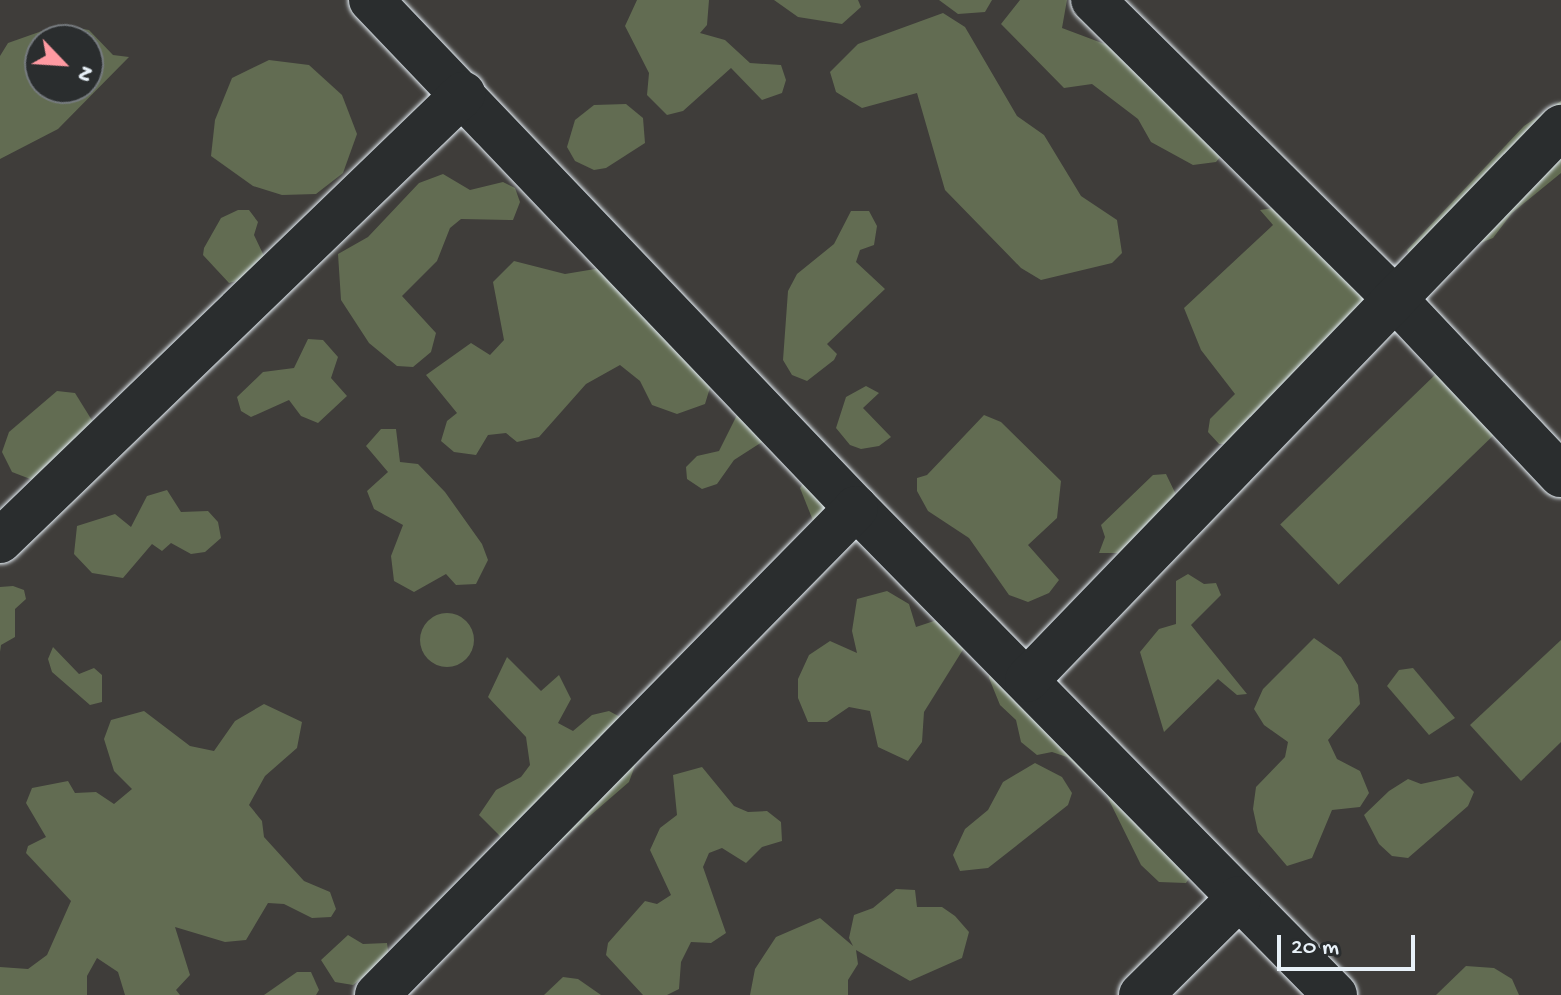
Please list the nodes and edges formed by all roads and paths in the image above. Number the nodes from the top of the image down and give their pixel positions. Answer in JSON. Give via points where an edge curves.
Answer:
{"nodes":[{"id":1,"x":371,"y":0,"type":"edge"},
{"id":2,"x":1093,"y":0,"type":"edge"},
{"id":3,"x":463,"y":94,"type":"junction"},
{"id":4,"x":1561,"y":127,"type":"edge"},
{"id":5,"x":1395,"y":299,"type":"junction"},
{"id":6,"x":1561,"y":475,"type":"edge"},
{"id":7,"x":856,"y":508,"type":"junction"},
{"id":8,"x":0,"y":541,"type":"edge"},
{"id":9,"x":1027,"y":680,"type":"junction"},
{"id":10,"x":1239,"y":898,"type":"junction"},
{"id":11,"x":377,"y":995,"type":"edge"},
{"id":12,"x":1141,"y":995,"type":"edge"},
{"id":13,"x":1335,"y":995,"type":"edge"}],
"edges":[{"from":1,"to":3,"type":"street"},
{"from":2,"to":5,"type":"street"},
{"from":3,"to":7,"type":"street"},
{"from":3,"to":8,"type":"street"},
{"from":4,"to":5,"type":"street"},
{"from":5,"to":6,"type":"street"},
{"from":5,"to":9,"type":"street"},
{"from":7,"to":9,"type":"street"},
{"from":7,"to":11,"type":"street"},
{"from":9,"to":10,"type":"street"},
{"from":10,"to":12,"type":"street"},
{"from":10,"to":13,"type":"street"}]}
